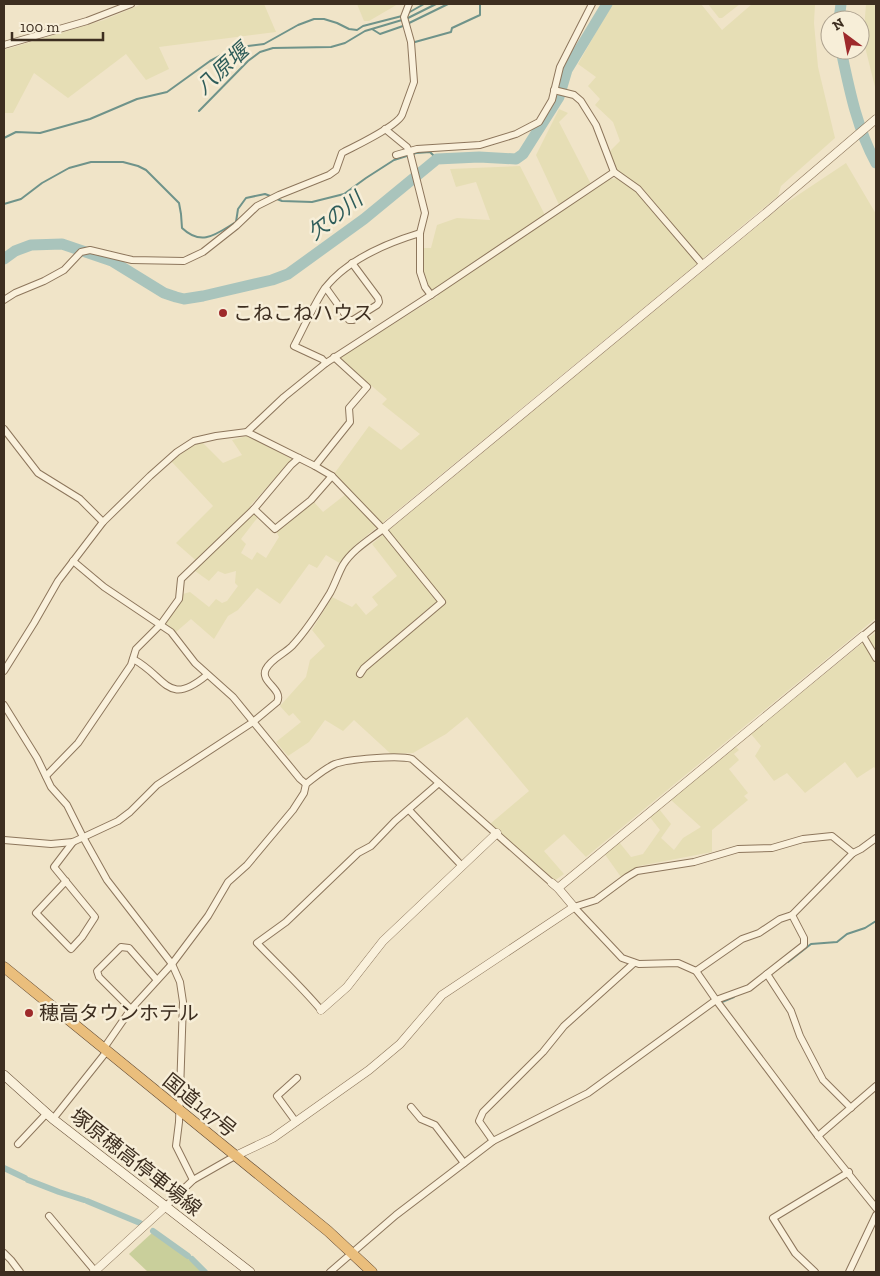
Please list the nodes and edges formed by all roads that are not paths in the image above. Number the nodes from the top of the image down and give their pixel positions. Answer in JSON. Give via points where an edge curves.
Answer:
{"nodes":[{"id":1,"x":131,"y":4,"type":"edge"},
{"id":2,"x":408,"y":4,"type":"edge"},
{"id":3,"x":592,"y":4,"type":"edge"},
{"id":4,"x":4,"y":45,"type":"edge"},
{"id":5,"x":556,"y":90,"type":"junction"},
{"id":6,"x":875,"y":120,"type":"edge"},
{"id":7,"x":385,"y":129,"type":"junction"},
{"id":8,"x":410,"y":154,"type":"junction"},
{"id":9,"x":396,"y":155,"type":"dead end"},
{"id":10,"x":614,"y":172,"type":"junction"},
{"id":11,"x":420,"y":233,"type":"junction"},
{"id":12,"x":352,"y":263,"type":"junction"},
{"id":13,"x":703,"y":264,"type":"junction"},
{"id":14,"x":326,"y":288,"type":"junction"},
{"id":15,"x":432,"y":295,"type":"junction"},
{"id":16,"x":4,"y":300,"type":"edge"},
{"id":17,"x":334,"y":357,"type":"junction"},
{"id":18,"x":326,"y":363,"type":"junction"},
{"id":19,"x":4,"y":429,"type":"edge"},
{"id":20,"x":247,"y":432,"type":"junction"},
{"id":21,"x":299,"y":458,"type":"junction"},
{"id":22,"x":315,"y":466,"type":"junction"},
{"id":23,"x":332,"y":476,"type":"junction"},
{"id":24,"x":254,"y":509,"type":"junction"},
{"id":25,"x":104,"y":522,"type":"junction"},
{"id":26,"x":383,"y":529,"type":"junction"},
{"id":27,"x":73,"y":562,"type":"junction"},
{"id":28,"x":161,"y":624,"type":"junction"},
{"id":29,"x":876,"y":625,"type":"edge"},
{"id":30,"x":863,"y":636,"type":"junction"},
{"id":31,"x":876,"y":658,"type":"edge"},
{"id":32,"x":133,"y":659,"type":"junction"},
{"id":33,"x":4,"y":671,"type":"edge"},
{"id":34,"x":360,"y":674,"type":"dead end"},
{"id":35,"x":207,"y":675,"type":"junction"},
{"id":36,"x":4,"y":705,"type":"edge"},
{"id":37,"x":253,"y":722,"type":"junction"},
{"id":38,"x":46,"y":776,"type":"junction"},
{"id":39,"x":440,"y":783,"type":"junction"},
{"id":40,"x":306,"y":784,"type":"junction"},
{"id":41,"x":408,"y":810,"type":"junction"},
{"id":42,"x":497,"y":833,"type":"junction"},
{"id":43,"x":83,"y":837,"type":"junction"},
{"id":44,"x":876,"y":838,"type":"edge"},
{"id":45,"x":4,"y":840,"type":"edge"},
{"id":46,"x":73,"y":842,"type":"junction"},
{"id":47,"x":853,"y":853,"type":"junction"},
{"id":48,"x":462,"y":866,"type":"junction"},
{"id":49,"x":66,"y":881,"type":"junction"},
{"id":50,"x":555,"y":886,"type":"junction"},
{"id":51,"x":574,"y":907,"type":"junction"},
{"id":52,"x":792,"y":915,"type":"junction"},
{"id":53,"x":634,"y":963,"type":"junction"},
{"id":54,"x":172,"y":964,"type":"junction"},
{"id":55,"x":4,"y":967,"type":"edge"},
{"id":56,"x":696,"y":971,"type":"junction"},
{"id":57,"x":767,"y":974,"type":"junction"},
{"id":58,"x":157,"y":980,"type":"junction"},
{"id":59,"x":716,"y":1000,"type":"junction"},
{"id":60,"x":132,"y":1009,"type":"junction"},
{"id":61,"x":322,"y":1010,"type":"joint"},
{"id":62,"x":105,"y":1050,"type":"junction"},
{"id":63,"x":298,"y":1078,"type":"dead end"},
{"id":64,"x":6,"y":1080,"type":"edge"},
{"id":65,"x":876,"y":1086,"type":"edge"},
{"id":66,"x":410,"y":1107,"type":"dead end"},
{"id":67,"x":851,"y":1108,"type":"junction"},
{"id":68,"x":179,"y":1110,"type":"junction"},
{"id":69,"x":50,"y":1116,"type":"junction"},
{"id":70,"x":296,"y":1122,"type":"junction"},
{"id":71,"x":818,"y":1136,"type":"junction"},
{"id":72,"x":493,"y":1141,"type":"junction"},
{"id":73,"x":18,"y":1144,"type":"dead end"},
{"id":74,"x":235,"y":1156,"type":"junction"},
{"id":75,"x":464,"y":1163,"type":"junction"},
{"id":76,"x":849,"y":1172,"type":"junction"},
{"id":77,"x":193,"y":1180,"type":"junction"},
{"id":78,"x":164,"y":1207,"type":"junction"},
{"id":79,"x":876,"y":1208,"type":"edge"},
{"id":80,"x":876,"y":1215,"type":"edge"},
{"id":81,"x":48,"y":1216,"type":"dead end"},
{"id":82,"x":353,"y":1252,"type":"junction"},
{"id":83,"x":4,"y":1253,"type":"edge"},
{"id":84,"x":20,"y":1272,"type":"edge"},
{"id":85,"x":95,"y":1272,"type":"edge"},
{"id":86,"x":250,"y":1272,"type":"edge"},
{"id":87,"x":330,"y":1272,"type":"edge"},
{"id":88,"x":372,"y":1272,"type":"edge"},
{"id":89,"x":814,"y":1272,"type":"edge"},
{"id":90,"x":849,"y":1272,"type":"edge"}],
"edges":[{"from":1,"to":4,"type":"street","via":[[94,19]]},
{"from":2,"to":7,"type":"street","via":[[404,14],[414,67],[413,88],[400,119]]},
{"from":3,"to":5,"type":"street","via":[[560,67]]},
{"from":5,"to":8,"type":"street","via":[[539,122],[516,134],[480,145]]},
{"from":5,"to":10,"type":"street","via":[[577,97],[586,107],[603,140]]},
{"from":6,"to":13,"type":"street"},
{"from":7,"to":8,"type":"street","via":[[404,144]]},
{"from":7,"to":16,"type":"street","via":[[342,153],[336,170],[329,176],[257,206],[203,252],[184,261],[132,260],[90,250],[81,252],[51,278]]},
{"from":8,"to":9,"type":"street"},
{"from":8,"to":11,"type":"street","via":[[425,213]]},
{"from":10,"to":13,"type":"street","via":[[640,192]]},
{"from":10,"to":15,"type":"street"},
{"from":11,"to":12,"type":"street","via":[[370,252]]},
{"from":11,"to":15,"type":"street","via":[[420,272]]},
{"from":12,"to":14,"type":"street"},
{"from":12,"to":14,"type":"street","via":[[378,298],[377,305],[349,320]]},
{"from":13,"to":26,"type":"street"},
{"from":14,"to":18,"type":"street","via":[[294,346]]},
{"from":15,"to":17,"type":"street"},
{"from":17,"to":18,"type":"street"},
{"from":17,"to":22,"type":"street","via":[[367,387],[349,408],[350,422]]},
{"from":18,"to":20,"type":"street"},
{"from":19,"to":25,"type":"street","via":[[38,473],[80,499]]},
{"from":20,"to":21,"type":"street"},
{"from":20,"to":25,"type":"street","via":[[194,441],[150,476]]},
{"from":21,"to":22,"type":"street"},
{"from":21,"to":24,"type":"street"},
{"from":22,"to":23,"type":"street"},
{"from":23,"to":24,"type":"street","via":[[311,500],[276,529]]},
{"from":23,"to":26,"type":"street"},
{"from":24,"to":28,"type":"street","via":[[181,580],[178,599]]},
{"from":25,"to":27,"type":"street"},
{"from":26,"to":34,"type":"street","via":[[442,602]]},
{"from":26,"to":37,"type":"street","via":[[354,551],[304,630],[266,668],[265,678],[279,698]]},
{"from":27,"to":28,"type":"street","via":[[104,587]]},
{"from":27,"to":33,"type":"street","via":[[58,581]]},
{"from":28,"to":32,"type":"street","via":[[136,649]]},
{"from":28,"to":35,"type":"street"},
{"from":29,"to":30,"type":"street"},
{"from":30,"to":31,"type":"street"},
{"from":30,"to":50,"type":"street"},
{"from":32,"to":35,"type":"street","via":[[177,691],[196,684]]},
{"from":32,"to":38,"type":"street","via":[[78,743]]},
{"from":35,"to":37,"type":"street","via":[[233,697]]},
{"from":36,"to":38,"type":"street"},
{"from":37,"to":40,"type":"street"},
{"from":37,"to":43,"type":"street","via":[[157,785],[118,821]]},
{"from":38,"to":43,"type":"street","via":[[67,805]]},
{"from":39,"to":40,"type":"street","via":[[412,759],[401,758],[334,764]]},
{"from":39,"to":41,"type":"street"},
{"from":39,"to":42,"type":"street"},
{"from":40,"to":54,"type":"street","via":[[296,806],[247,865],[228,882],[208,916]]},
{"from":41,"to":48,"type":"street"},
{"from":41,"to":61,"type":"street","via":[[286,922],[257,943]]},
{"from":42,"to":48,"type":"street"},
{"from":42,"to":50,"type":"street"},
{"from":43,"to":46,"type":"street"},
{"from":43,"to":54,"type":"street","via":[[107,880]]},
{"from":44,"to":47,"type":"street"},
{"from":45,"to":46,"type":"street","via":[[51,844]]},
{"from":46,"to":49,"type":"street","via":[[54,867]]},
{"from":47,"to":51,"type":"street","via":[[832,836],[803,839],[772,848],[738,849],[694,862],[637,872],[596,900]]},
{"from":47,"to":52,"type":"street"},
{"from":48,"to":61,"type":"street","via":[[383,941],[348,987]]},
{"from":49,"to":49,"type":"street","via":[[95,917],[71,949],[36,913]]},
{"from":50,"to":51,"type":"street"},
{"from":51,"to":53,"type":"street","via":[[622,958]]},
{"from":51,"to":70,"type":"street","via":[[442,995],[400,1044]]},
{"from":52,"to":56,"type":"street","via":[[742,940]]},
{"from":52,"to":57,"type":"street","via":[[804,938],[804,945]]},
{"from":53,"to":56,"type":"street","via":[[678,963]]},
{"from":53,"to":72,"type":"street","via":[[564,1026],[543,1052],[483,1112],[480,1121]]},
{"from":54,"to":58,"type":"street"},
{"from":54,"to":68,"type":"street","via":[[180,982],[183,1002]]},
{"from":55,"to":62,"type":"highway","name":"国道147号"},
{"from":56,"to":59,"type":"street"},
{"from":57,"to":59,"type":"street","via":[[749,988]]},
{"from":57,"to":67,"type":"street","via":[[792,1011],[800,1036],[823,1080]]},
{"from":58,"to":60,"type":"street"},
{"from":58,"to":60,"type":"street","via":[[129,948],[122,947],[97,971]]},
{"from":59,"to":71,"type":"street"},
{"from":59,"to":72,"type":"street","via":[[588,1093]]},
{"from":60,"to":62,"type":"street"},
{"from":62,"to":68,"type":"highway","name":"国道147号"},
{"from":62,"to":69,"type":"street"},
{"from":63,"to":70,"type":"street","via":[[277,1096]]},
{"from":64,"to":69,"type":"main road","name":"塚原穂高停車場線"},
{"from":65,"to":67,"type":"street"},
{"from":66,"to":75,"type":"street","via":[[420,1119],[434,1125]]},
{"from":67,"to":71,"type":"street"},
{"from":68,"to":74,"type":"highway","name":"国道147号"},
{"from":68,"to":77,"type":"street","via":[[176,1146]]},
{"from":69,"to":73,"type":"street"},
{"from":69,"to":78,"type":"main road","name":"塚原穂高停車場線"},
{"from":70,"to":74,"type":"street","via":[[273,1138]]},
{"from":71,"to":76,"type":"street"},
{"from":72,"to":75,"type":"street"},
{"from":74,"to":77,"type":"street"},
{"from":74,"to":82,"type":"highway","name":"国道147号"},
{"from":75,"to":82,"type":"street"},
{"from":76,"to":79,"type":"street"},
{"from":76,"to":89,"type":"street","via":[[773,1218],[795,1253]]},
{"from":77,"to":78,"type":"street"},
{"from":78,"to":85,"type":"street"},
{"from":78,"to":86,"type":"main road","name":"塚原穂高停車場線"},
{"from":80,"to":90,"type":"street"},
{"from":81,"to":85,"type":"street"},
{"from":82,"to":87,"type":"street"},
{"from":82,"to":88,"type":"highway","name":"国道147号"},
{"from":83,"to":84,"type":"street"}]}
